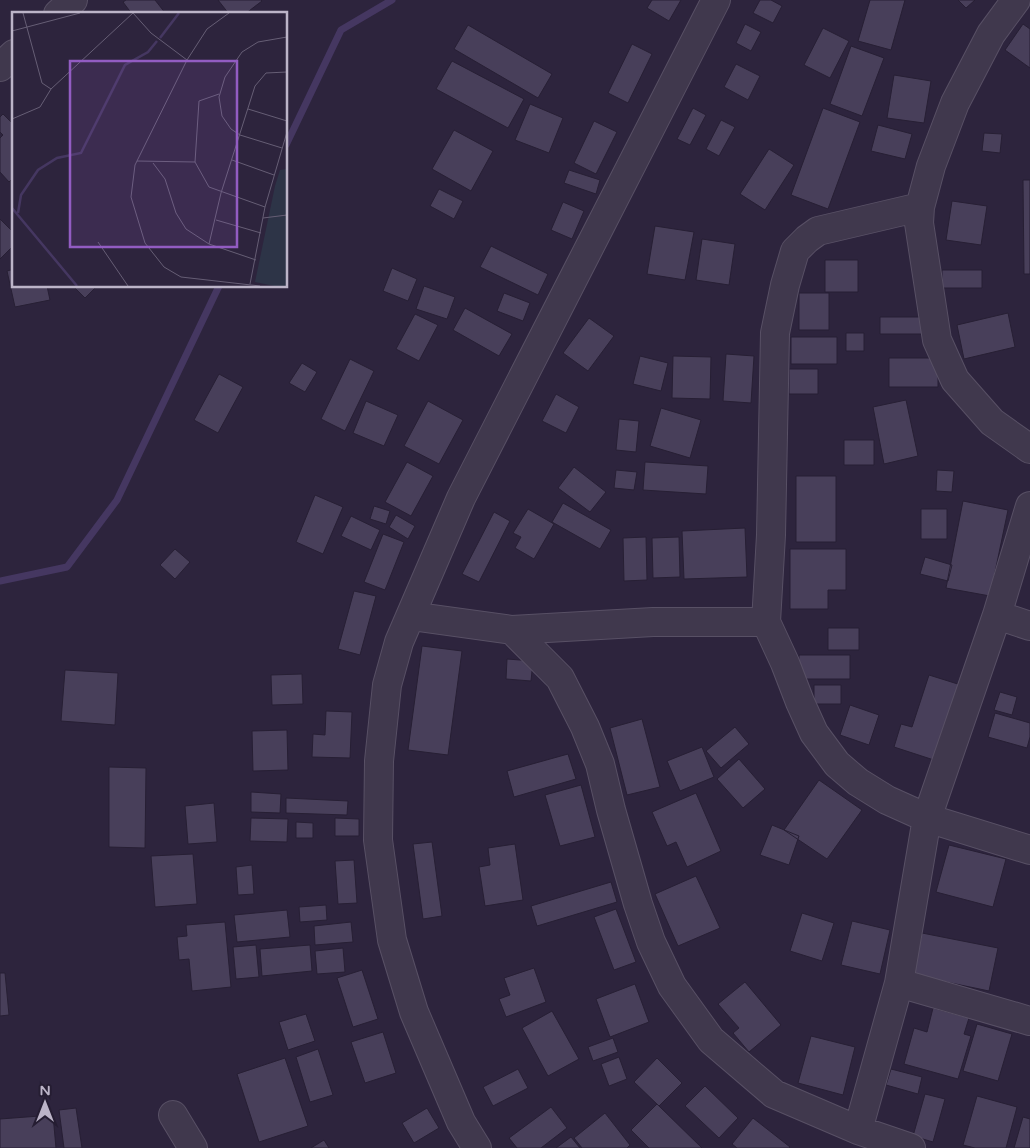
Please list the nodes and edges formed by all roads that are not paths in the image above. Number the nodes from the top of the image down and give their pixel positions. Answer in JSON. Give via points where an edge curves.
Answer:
{"nodes":[{"id":1,"x":73,"y":0,"type":"edge"},
{"id":2,"x":716,"y":0,"type":"edge"},
{"id":3,"x":1016,"y":0,"type":"edge"},
{"id":4,"x":60,"y":12,"type":"edge"},
{"id":5,"x":12,"y":56,"type":"edge"},
{"id":6,"x":0,"y":67,"type":"edge"},
{"id":7,"x":920,"y":207,"type":"junction"},
{"id":8,"x":1030,"y":449,"type":"edge"},
{"id":9,"x":1030,"y":506,"type":"edge"},
{"id":10,"x":997,"y":615,"type":"junction"},
{"id":11,"x":411,"y":616,"type":"junction"},
{"id":12,"x":766,"y":622,"type":"junction"},
{"id":13,"x":1030,"y":626,"type":"edge"},
{"id":14,"x":512,"y":630,"type":"junction"},
{"id":15,"x":927,"y":818,"type":"junction"},
{"id":16,"x":1030,"y":850,"type":"edge"},
{"id":17,"x":899,"y":984,"type":"junction"},
{"id":18,"x":1030,"y":1021,"type":"edge"},
{"id":19,"x":173,"y":1114,"type":"dead end"},
{"id":20,"x":858,"y":1130,"type":"junction"},
{"id":21,"x":193,"y":1148,"type":"edge"},
{"id":22,"x":477,"y":1148,"type":"edge"},
{"id":23,"x":911,"y":1148,"type":"edge"}],
"edges":[{"from":1,"to":4,"type":"street"},
{"from":2,"to":11,"type":"street","via":[[461,498]]},
{"from":3,"to":7,"type":"street","via":[[991,34],[955,103],[931,166]]},
{"from":5,"to":6,"type":"street"},
{"from":7,"to":8,"type":"street","via":[[919,223],[937,340],[955,380],[992,422]]},
{"from":7,"to":12,"type":"street","via":[[818,231],[795,250],[776,332]]},
{"from":9,"to":10,"type":"street"},
{"from":10,"to":13,"type":"street"},
{"from":10,"to":15,"type":"street"},
{"from":11,"to":14,"type":"street"},
{"from":11,"to":22,"type":"street","via":[[399,642],[388,685],[379,761],[378,840],[392,940],[414,1012],[461,1122]]},
{"from":12,"to":14,"type":"street","via":[[653,622]]},
{"from":12,"to":15,"type":"street","via":[[811,725],[837,764],[887,800]]},
{"from":14,"to":20,"type":"street","via":[[560,678],[585,727],[600,764],[638,904],[651,942],[672,986],[711,1040],[774,1094]]},
{"from":15,"to":16,"type":"street"},
{"from":15,"to":17,"type":"street"},
{"from":17,"to":18,"type":"street"},
{"from":17,"to":20,"type":"street"},
{"from":19,"to":21,"type":"street"},
{"from":20,"to":23,"type":"street"}]}
